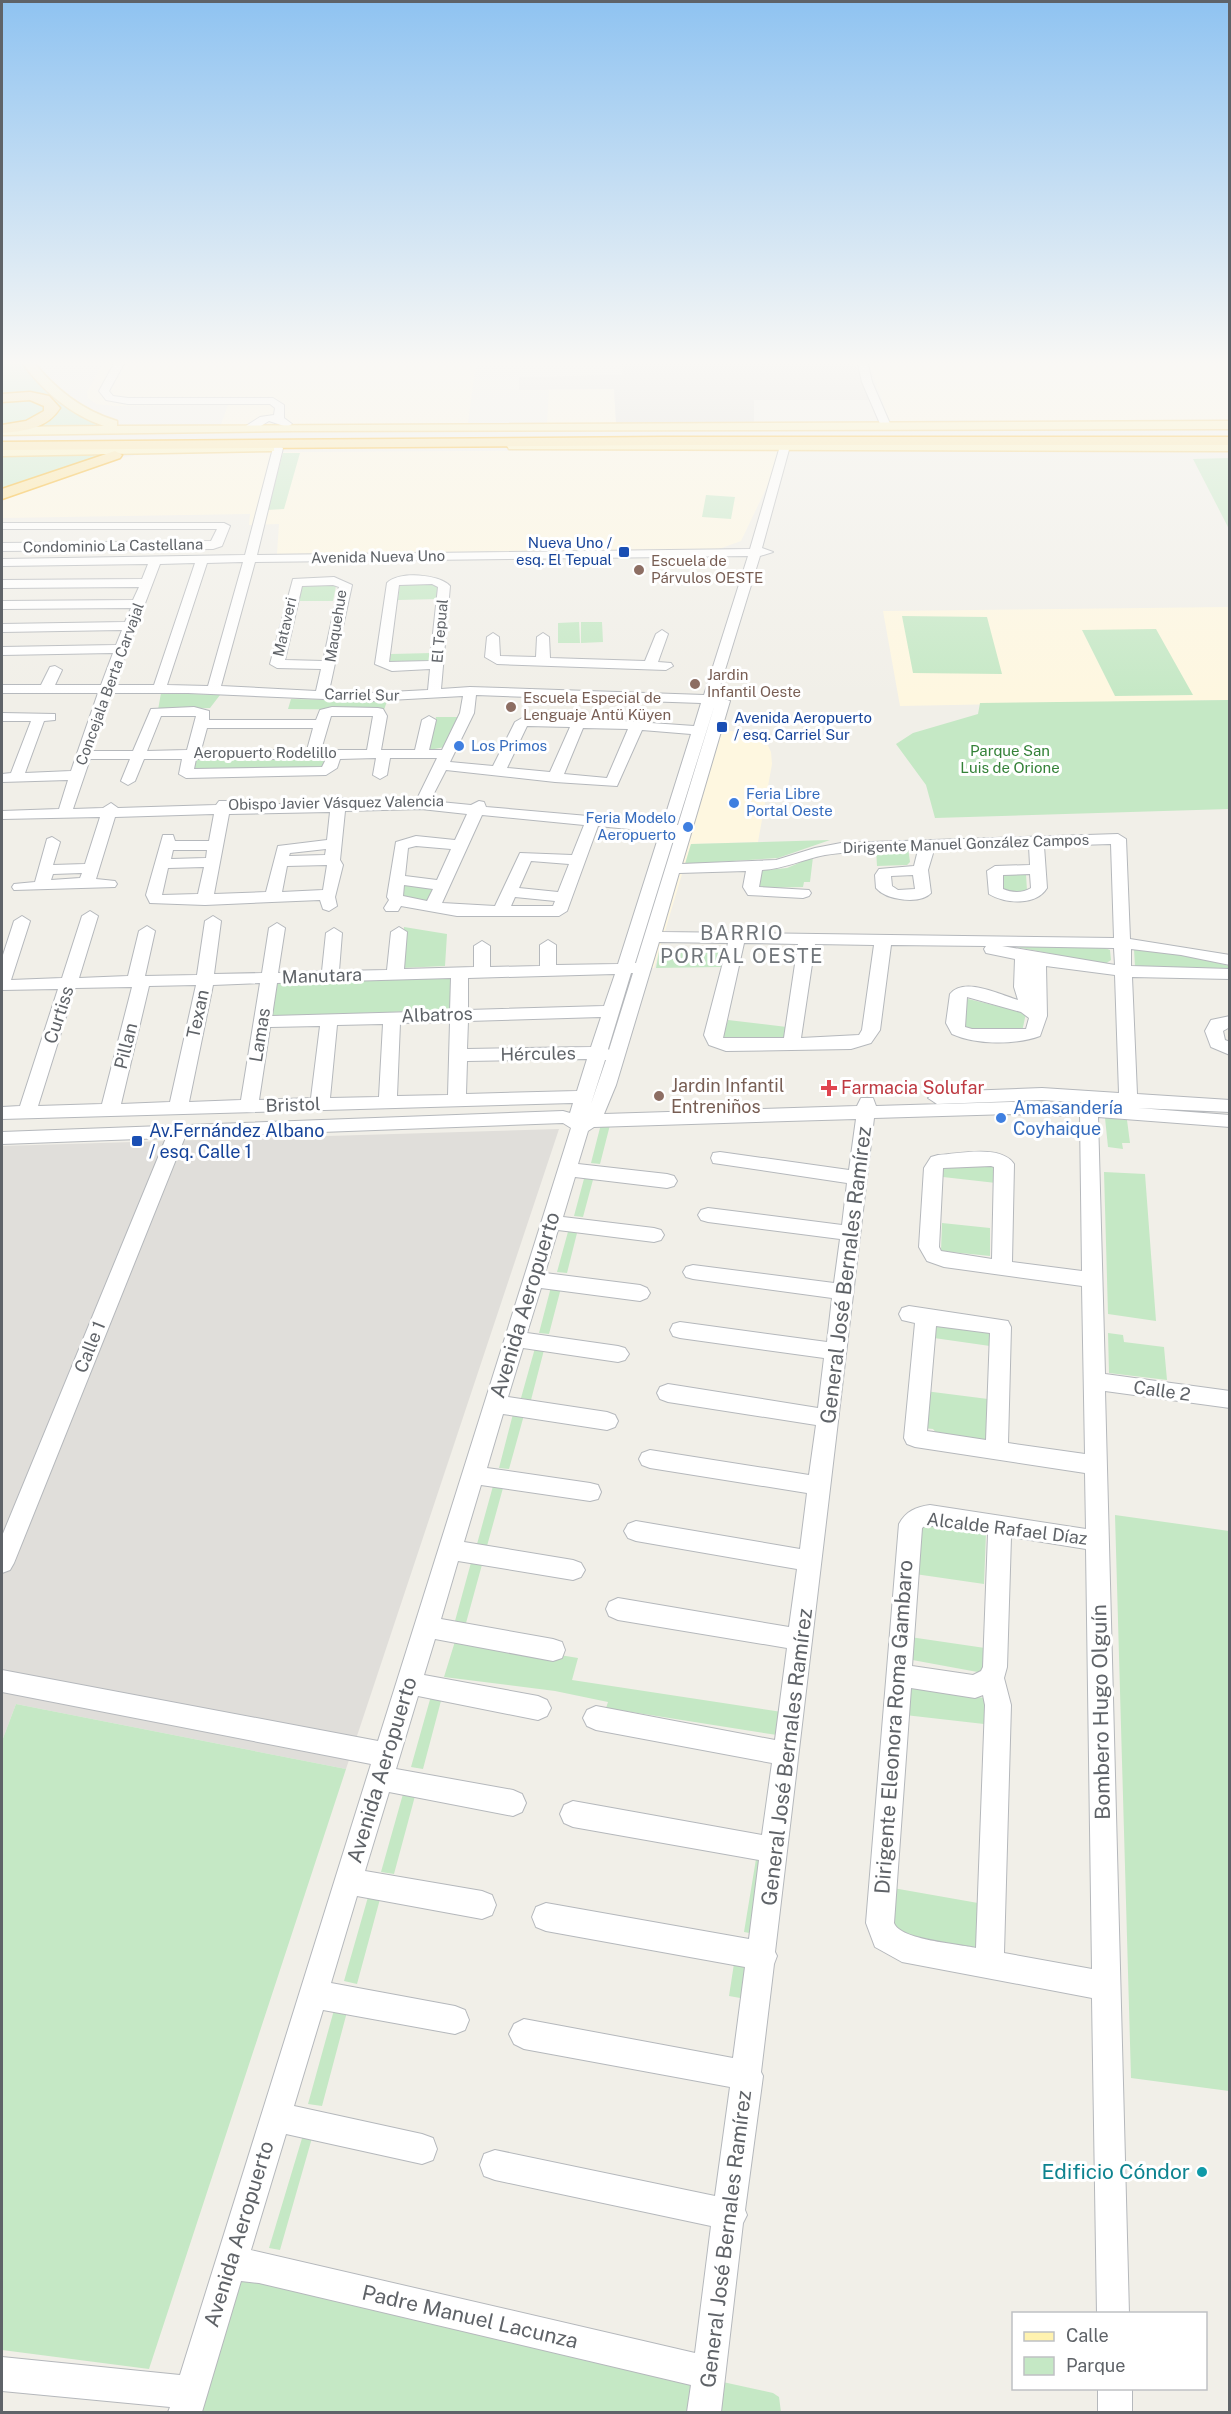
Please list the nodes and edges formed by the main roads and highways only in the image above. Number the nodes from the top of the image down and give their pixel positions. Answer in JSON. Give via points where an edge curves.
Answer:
{"nodes":[{"id":1,"x":27,"y":473,"type":"edge"},
{"id":2,"x":61,"y":473,"type":"edge"},
{"id":3,"x":2,"y":486,"type":"edge"},
{"id":4,"x":2,"y":494,"type":"edge"}],
"edges":[{"from":1,"to":3,"type":"highway"},
{"from":2,"to":4,"type":"highway"}]}
